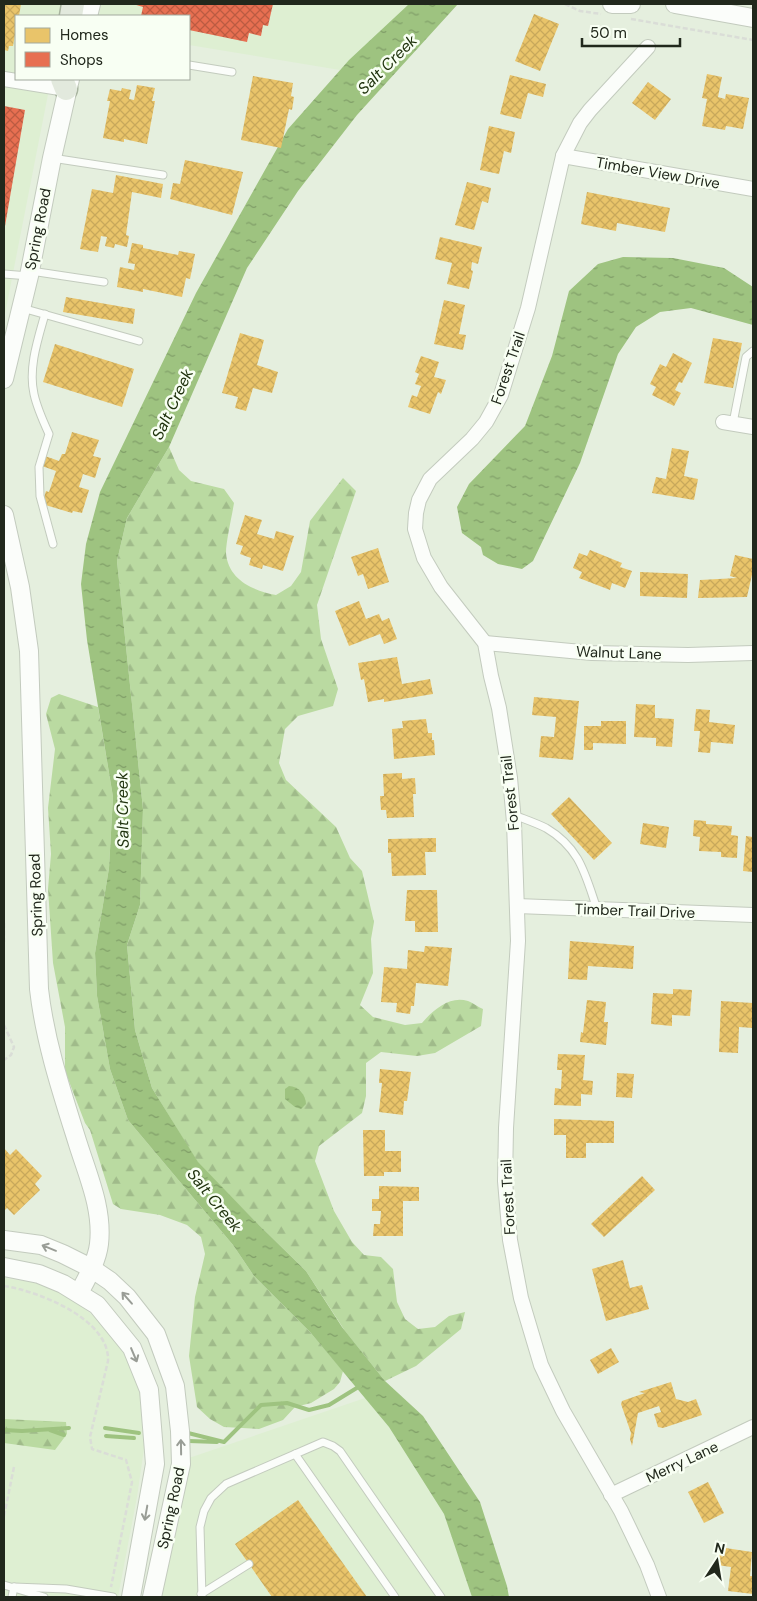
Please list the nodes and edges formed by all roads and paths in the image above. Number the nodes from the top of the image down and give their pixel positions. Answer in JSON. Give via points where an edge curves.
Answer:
{"nodes":[{"id":1,"x":565,"y":4,"type":"edge"},
{"id":2,"x":675,"y":4,"type":"edge"},
{"id":3,"x":611,"y":10,"type":"edge"},
{"id":4,"x":629,"y":11,"type":"edge"},
{"id":5,"x":753,"y":18,"type":"edge"},
{"id":6,"x":753,"y":40,"type":"edge"},
{"id":7,"x":648,"y":47,"type":"dead end"},
{"id":8,"x":190,"y":65,"type":"edge"},
{"id":9,"x":232,"y":72,"type":"dead end"},
{"id":10,"x":25,"y":80,"type":"edge"},
{"id":11,"x":66,"y":82,"type":"edge"},
{"id":12,"x":563,"y":156,"type":"junction"},
{"id":13,"x":52,"y":158,"type":"junction"},
{"id":14,"x":163,"y":175,"type":"dead end"},
{"id":15,"x":753,"y":189,"type":"edge"},
{"id":16,"x":4,"y":274,"type":"edge"},
{"id":17,"x":30,"y":274,"type":"junction"},
{"id":18,"x":104,"y":282,"type":"dead end"},
{"id":19,"x":22,"y":308,"type":"junction"},
{"id":20,"x":44,"y":314,"type":"junction"},
{"id":21,"x":139,"y":341,"type":"dead end"},
{"id":22,"x":753,"y":351,"type":"edge"},
{"id":23,"x":5,"y":369,"type":"edge"},
{"id":24,"x":728,"y":422,"type":"joint"},
{"id":25,"x":753,"y":427,"type":"edge"},
{"id":26,"x":4,"y":514,"type":"edge"},
{"id":27,"x":53,"y":544,"type":"dead end"},
{"id":28,"x":485,"y":642,"type":"junction"},
{"id":29,"x":753,"y":653,"type":"edge"},
{"id":30,"x":514,"y":815,"type":"junction"},
{"id":31,"x":517,"y":906,"type":"junction"},
{"id":32,"x":596,"y":909,"type":"junction"},
{"id":33,"x":753,"y":915,"type":"edge"},
{"id":34,"x":4,"y":923,"type":"edge"},
{"id":35,"x":4,"y":942,"type":"edge"},
{"id":36,"x":4,"y":1025,"type":"edge"},
{"id":37,"x":4,"y":1060,"type":"edge"},
{"id":38,"x":4,"y":1240,"type":"edge"},
{"id":39,"x":4,"y":1267,"type":"edge"},
{"id":40,"x":91,"y":1268,"type":"junction"},
{"id":41,"x":4,"y":1286,"type":"edge"},
{"id":42,"x":79,"y":1293,"type":"junction"},
{"id":43,"x":753,"y":1427,"type":"edge"},
{"id":44,"x":295,"y":1454,"type":"junction"},
{"id":45,"x":14,"y":1467,"type":"dead end"},
{"id":46,"x":611,"y":1496,"type":"junction"},
{"id":47,"x":4,"y":1516,"type":"edge"},
{"id":48,"x":249,"y":1564,"type":"dead end"},
{"id":49,"x":4,"y":1585,"type":"edge"},
{"id":50,"x":14,"y":1587,"type":"junction"},
{"id":51,"x":74,"y":1594,"type":"edge"},
{"id":52,"x":201,"y":1596,"type":"edge"},
{"id":53,"x":12,"y":1597,"type":"edge"},
{"id":54,"x":44,"y":1597,"type":"edge"},
{"id":55,"x":111,"y":1597,"type":"edge"},
{"id":56,"x":131,"y":1597,"type":"edge"},
{"id":57,"x":152,"y":1597,"type":"edge"},
{"id":58,"x":395,"y":1597,"type":"edge"},
{"id":59,"x":441,"y":1597,"type":"edge"},
{"id":60,"x":659,"y":1597,"type":"edge"}],
"edges":[{"from":1,"to":3,"type":"path","via":[[580,11]]},
{"from":2,"to":5,"type":"street"},
{"from":3,"to":4,"type":"street"},
{"from":4,"to":6,"type":"path"},
{"from":7,"to":12,"type":"street","name":"Forest Trail","via":[[590,110]]},
{"from":8,"to":9,"type":"lane"},
{"from":10,"to":11,"type":"street"},
{"from":11,"to":13,"type":"street","name":"Spring Road"},
{"from":12,"to":15,"type":"street","name":"Timber View Drive"},
{"from":12,"to":28,"type":"street","name":"Forest Trail","via":[[528,308],[501,395],[472,439],[430,479],[416,513],[415,529],[424,558],[441,587]]},
{"from":13,"to":14,"type":"lane"},
{"from":13,"to":17,"type":"street","name":"Spring Road"},
{"from":16,"to":17,"type":"lane"},
{"from":17,"to":18,"type":"lane"},
{"from":17,"to":19,"type":"street","name":"Spring Road"},
{"from":19,"to":20,"type":"lane"},
{"from":19,"to":23,"type":"street","name":"Spring Road"},
{"from":20,"to":21,"type":"lane"},
{"from":20,"to":27,"type":"lane","via":[[34,364],[34,393],[49,434],[39,467],[40,496]]},
{"from":22,"to":24,"type":"lane","via":[[746,358]]},
{"from":24,"to":25,"type":"street"},
{"from":26,"to":40,"type":"street","name":"Spring Road","via":[[22,595],[29,651],[39,989],[53,1064],[98,1209],[99,1246]]},
{"from":28,"to":29,"type":"street","name":"Walnut Lane","via":[[592,653]]},
{"from":28,"to":30,"type":"street","name":"Forest Trail","via":[[500,708]]},
{"from":30,"to":31,"type":"street","name":"Forest Trail"},
{"from":30,"to":32,"type":"lane","via":[[545,828],[572,849],[584,872]]},
{"from":31,"to":32,"type":"street","name":"Timber Trail Drive"},
{"from":31,"to":46,"type":"street","name":"Forest Trail","via":[[518,941],[506,1151],[507,1210],[514,1263],[529,1328],[542,1365],[563,1411]]},
{"from":32,"to":33,"type":"street","name":"Timber Trail Drive"},
{"from":34,"to":35,"type":"path"},
{"from":36,"to":37,"type":"path","via":[[14,1047],[12,1055]]},
{"from":40,"to":38,"type":"street","one_way":true,"via":[[41,1245]]},
{"from":39,"to":42,"type":"street","via":[[39,1274]]},
{"from":40,"to":42,"type":"street","name":"Spring Road"},
{"from":57,"to":40,"type":"street","name":"Spring Road","one_way":true,"via":[[181,1464],[176,1386],[156,1334],[127,1296]]},
{"from":41,"to":55,"type":"path","via":[[33,1293],[73,1311],[92,1326],[108,1350],[90,1437],[92,1449],[126,1460],[132,1482]]},
{"from":42,"to":56,"type":"street","name":"Spring Road","one_way":true,"via":[[102,1311],[132,1348],[149,1390],[155,1464]]},
{"from":43,"to":46,"type":"street","name":"Merry Lane"},
{"from":44,"to":52,"type":"lane","via":[[226,1484],[211,1498],[200,1527]]},
{"from":44,"to":58,"type":"lane"},
{"from":44,"to":59,"type":"lane","via":[[323,1442],[340,1451]]},
{"from":45,"to":47,"type":"path"},
{"from":46,"to":60,"type":"street","name":"Forest Trail","via":[[647,1565]]},
{"from":48,"to":52,"type":"lane"},
{"from":49,"to":50,"type":"lane"},
{"from":50,"to":51,"type":"lane"},
{"from":50,"to":53,"type":"lane"},
{"from":50,"to":54,"type":"lane"},
{"from":51,"to":55,"type":"lane"}]}
